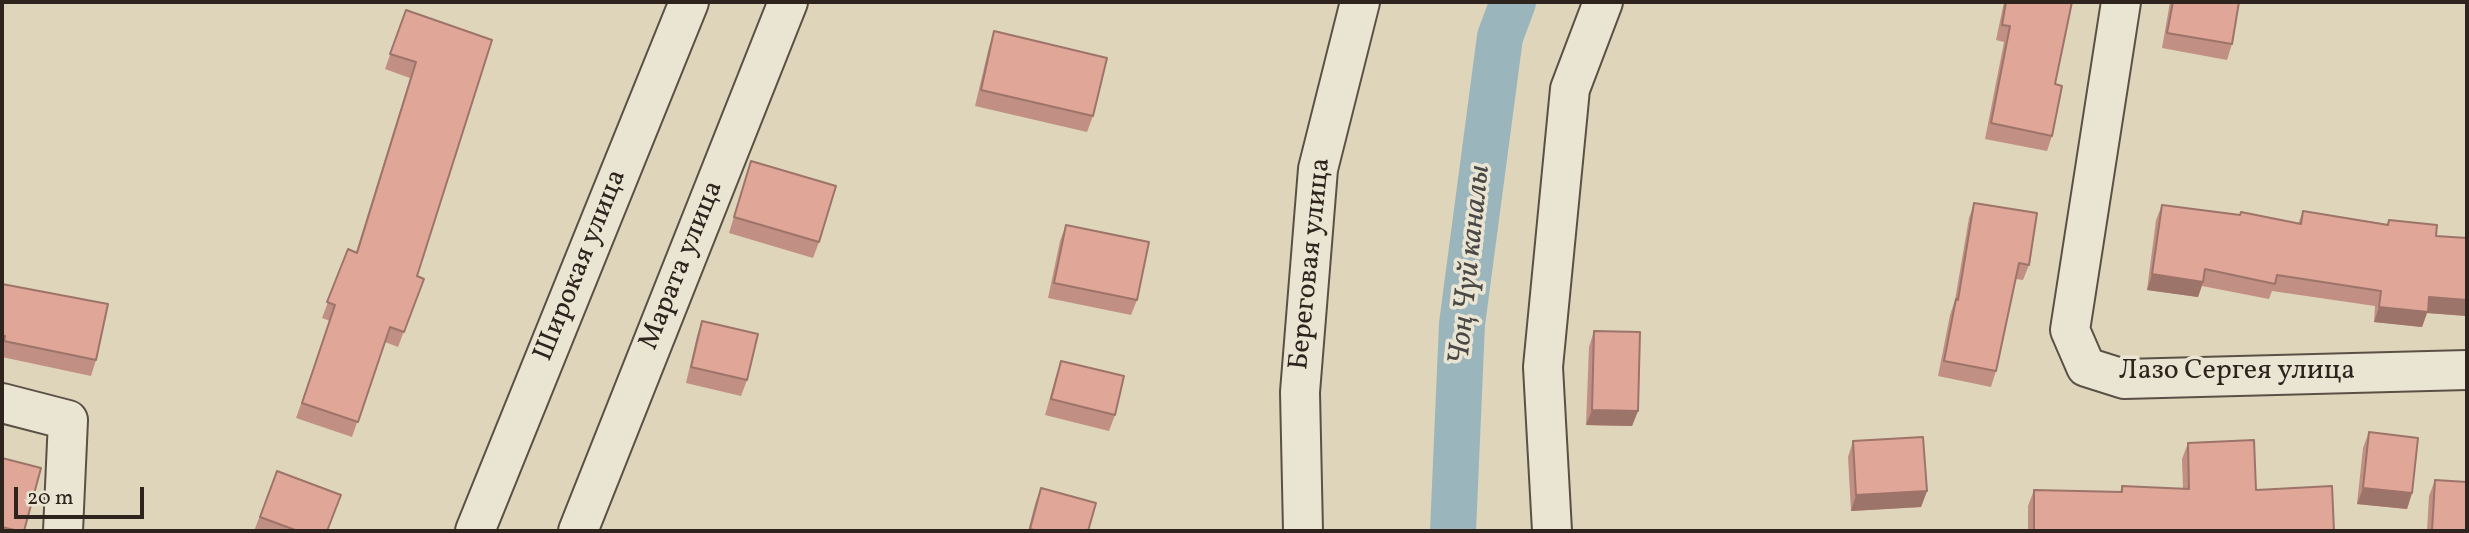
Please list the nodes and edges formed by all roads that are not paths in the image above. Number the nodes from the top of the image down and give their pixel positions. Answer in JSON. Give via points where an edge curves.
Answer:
{"nodes":[{"id":1,"x":689,"y":2,"type":"edge"},
{"id":2,"x":788,"y":2,"type":"edge"},
{"id":3,"x":1360,"y":2,"type":"edge"},
{"id":4,"x":1604,"y":2,"type":"edge"},
{"id":5,"x":2121,"y":2,"type":"edge"},
{"id":6,"x":2467,"y":370,"type":"edge"},
{"id":7,"x":2,"y":403,"type":"edge"},
{"id":8,"x":63,"y":531,"type":"edge"},
{"id":9,"x":475,"y":531,"type":"edge"},
{"id":10,"x":578,"y":531,"type":"edge"},
{"id":11,"x":1303,"y":531,"type":"edge"},
{"id":12,"x":1552,"y":531,"type":"edge"}],
"edges":[{"from":1,"to":9,"type":"street","name":"Широкая улица"},
{"from":2,"to":10,"type":"street","name":"Марата улица"},
{"from":3,"to":11,"type":"street","name":"Береговая улица","via":[[1318,169],[1300,392]]},
{"from":4,"to":12,"type":"street","via":[[1570,89],[1553,256],[1543,367]]},
{"from":5,"to":6,"type":"street","name":"Лазо Сергея улица","via":[[2070,330],[2086,367],[2124,379]]},
{"from":7,"to":8,"type":"street","via":[[68,420]]}]}
